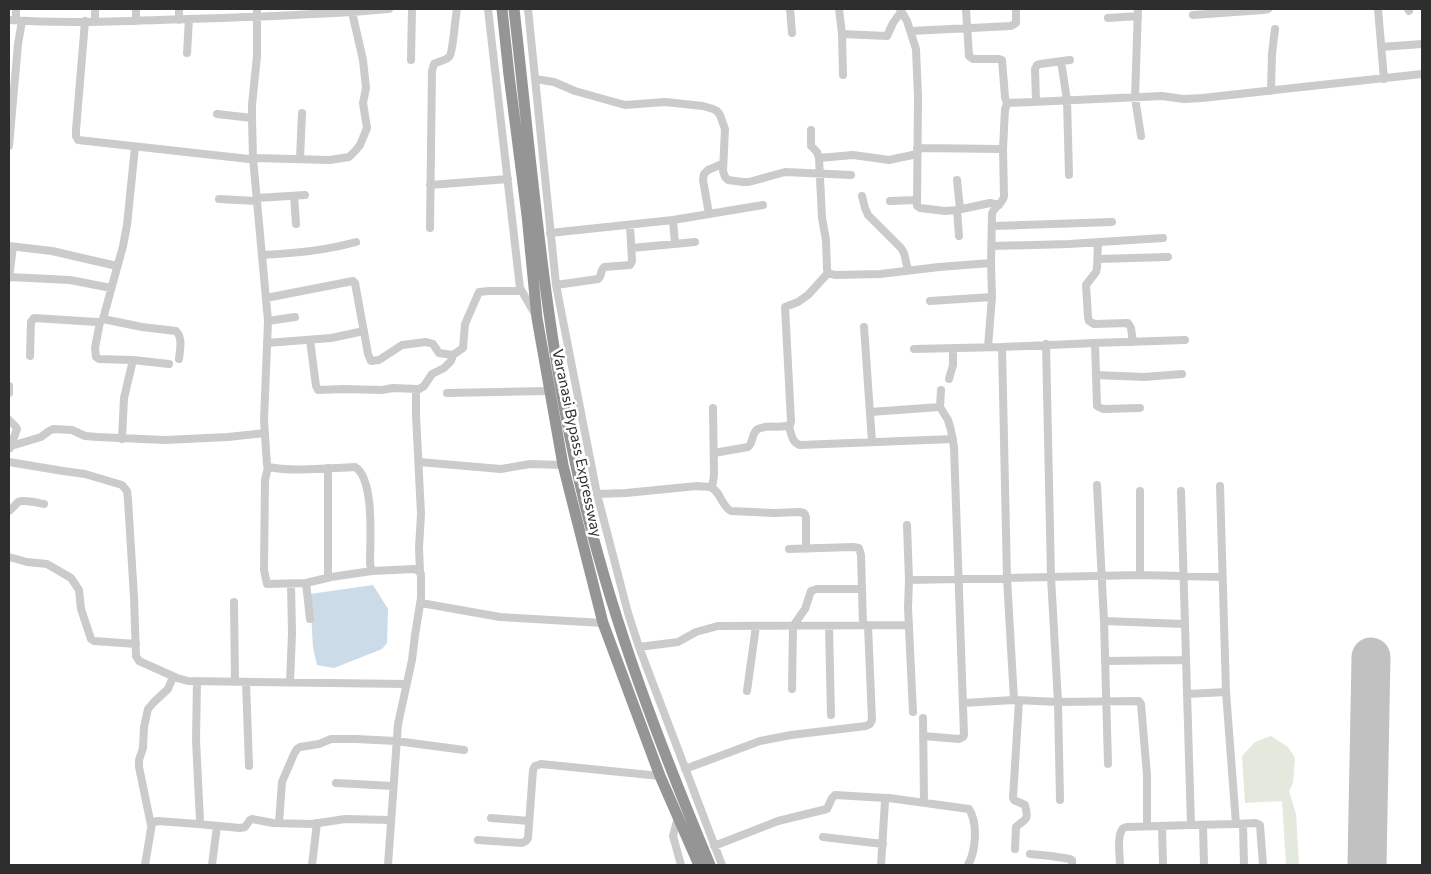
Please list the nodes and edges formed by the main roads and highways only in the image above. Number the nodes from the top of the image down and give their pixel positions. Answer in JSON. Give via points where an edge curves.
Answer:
{"nodes":[{"id":1,"x":502,"y":9,"type":"edge"},
{"id":2,"x":514,"y":9,"type":"edge"},
{"id":3,"x":699,"y":865,"type":"edge"},
{"id":4,"x":710,"y":865,"type":"edge"}],
"edges":[{"from":1,"to":3,"type":"highway","name":"Varanasi Bypass Expressway","via":[[537,318],[563,464],[604,623],[660,776]]},
{"from":2,"to":4,"type":"highway","name":"Varanasi Bypass Expressway","via":[[549,319],[585,505],[614,610],[642,691]]}]}
